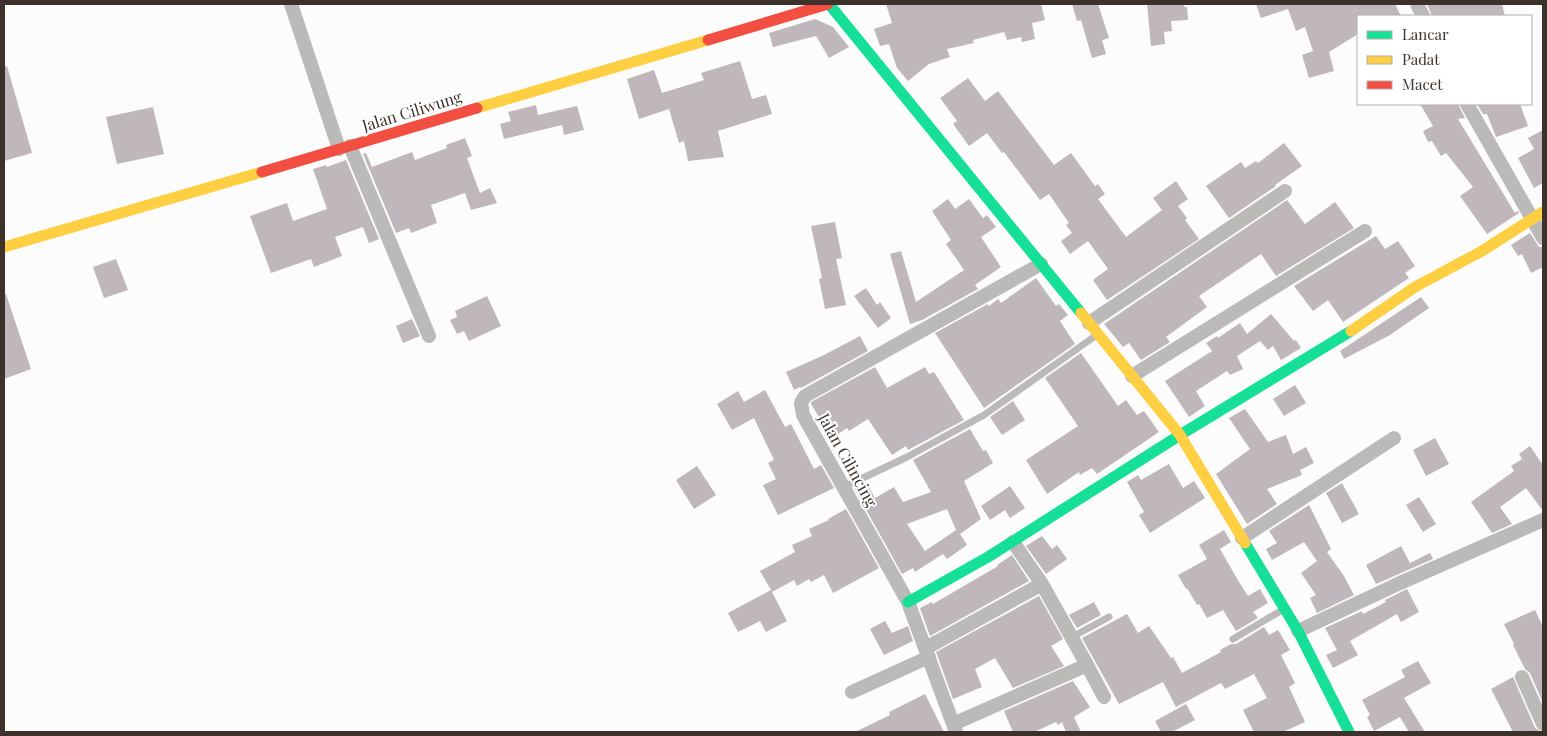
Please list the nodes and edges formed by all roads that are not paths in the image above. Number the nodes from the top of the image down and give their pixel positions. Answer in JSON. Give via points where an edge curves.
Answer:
{"nodes":[{"id":1,"x":291,"y":4,"type":"edge"},
{"id":2,"x":829,"y":4,"type":"edge"},
{"id":3,"x":1468,"y":105,"type":"edge"},
{"id":4,"x":345,"y":148,"type":"junction"},
{"id":5,"x":1285,"y":191,"type":"dead end"},
{"id":6,"x":1538,"y":215,"type":"edge"},
{"id":7,"x":1365,"y":231,"type":"dead end"},
{"id":8,"x":1543,"y":238,"type":"edge"},
{"id":9,"x":4,"y":247,"type":"edge"},
{"id":10,"x":1041,"y":264,"type":"junction"},
{"id":11,"x":1089,"y":323,"type":"junction"},
{"id":12,"x":1098,"y":334,"type":"junction"},
{"id":13,"x":429,"y":336,"type":"dead end"},
{"id":14,"x":1132,"y":376,"type":"junction"},
{"id":15,"x":1180,"y":435,"type":"junction"},
{"id":16,"x":1394,"y":438,"type":"dead end"},
{"id":17,"x":844,"y":487,"type":"junction"},
{"id":18,"x":1543,"y":520,"type":"edge"},
{"id":19,"x":1242,"y":538,"type":"junction"},
{"id":20,"x":1013,"y":542,"type":"junction"},
{"id":21,"x":1042,"y":584,"type":"junction"},
{"id":22,"x":908,"y":602,"type":"junction"},
{"id":23,"x":1284,"y":608,"type":"junction"},
{"id":24,"x":1109,"y":618,"type":"dead end"},
{"id":25,"x":1298,"y":631,"type":"junction"},
{"id":26,"x":1072,"y":637,"type":"junction"},
{"id":27,"x":1233,"y":639,"type":"dead end"},
{"id":28,"x":927,"y":653,"type":"junction"},
{"id":29,"x":1086,"y":665,"type":"junction"},
{"id":30,"x":1522,"y":677,"type":"dead end"},
{"id":31,"x":852,"y":692,"type":"dead end"},
{"id":32,"x":1104,"y":696,"type":"dead end"},
{"id":33,"x":1543,"y":724,"type":"edge"},
{"id":34,"x":955,"y":728,"type":"edge"},
{"id":35,"x":1349,"y":732,"type":"edge"}],
"edges":[{"from":1,"to":4,"type":"street"},
{"from":2,"to":4,"type":"street","name":"Jalan Ciliwung"},
{"from":2,"to":10,"type":"street"},
{"from":3,"to":6,"type":"street"},
{"from":4,"to":9,"type":"street","name":"Jalan Ciliwung"},
{"from":4,"to":13,"type":"street"},
{"from":5,"to":11,"type":"street"},
{"from":6,"to":8,"type":"street"},
{"from":6,"to":15,"type":"street","via":[[1482,251],[1415,287],[1341,337]]},
{"from":7,"to":14,"type":"street"},
{"from":10,"to":11,"type":"street"},
{"from":10,"to":17,"type":"street","name":"Jalan Cilincing","via":[[805,396],[801,403],[803,415]]},
{"from":11,"to":12,"type":"street"},
{"from":12,"to":14,"type":"street"},
{"from":12,"to":17,"type":"lane","via":[[984,415]]},
{"from":14,"to":15,"type":"street"},
{"from":15,"to":19,"type":"street"},
{"from":15,"to":20,"type":"street"},
{"from":16,"to":19,"type":"street"},
{"from":17,"to":22,"type":"street","name":"Jalan Cilincing"},
{"from":18,"to":25,"type":"street"},
{"from":19,"to":23,"type":"street"},
{"from":20,"to":21,"type":"street"},
{"from":20,"to":22,"type":"street"},
{"from":21,"to":26,"type":"street"},
{"from":21,"to":28,"type":"street"},
{"from":22,"to":28,"type":"street","name":"Jalan Cilincing"},
{"from":23,"to":25,"type":"street"},
{"from":23,"to":27,"type":"lane"},
{"from":24,"to":26,"type":"lane"},
{"from":25,"to":35,"type":"street"},
{"from":26,"to":29,"type":"street"},
{"from":28,"to":31,"type":"street"},
{"from":28,"to":34,"type":"street","name":"Jalan Cilincing"},
{"from":29,"to":32,"type":"street"},
{"from":29,"to":34,"type":"street"},
{"from":30,"to":33,"type":"street"}]}
